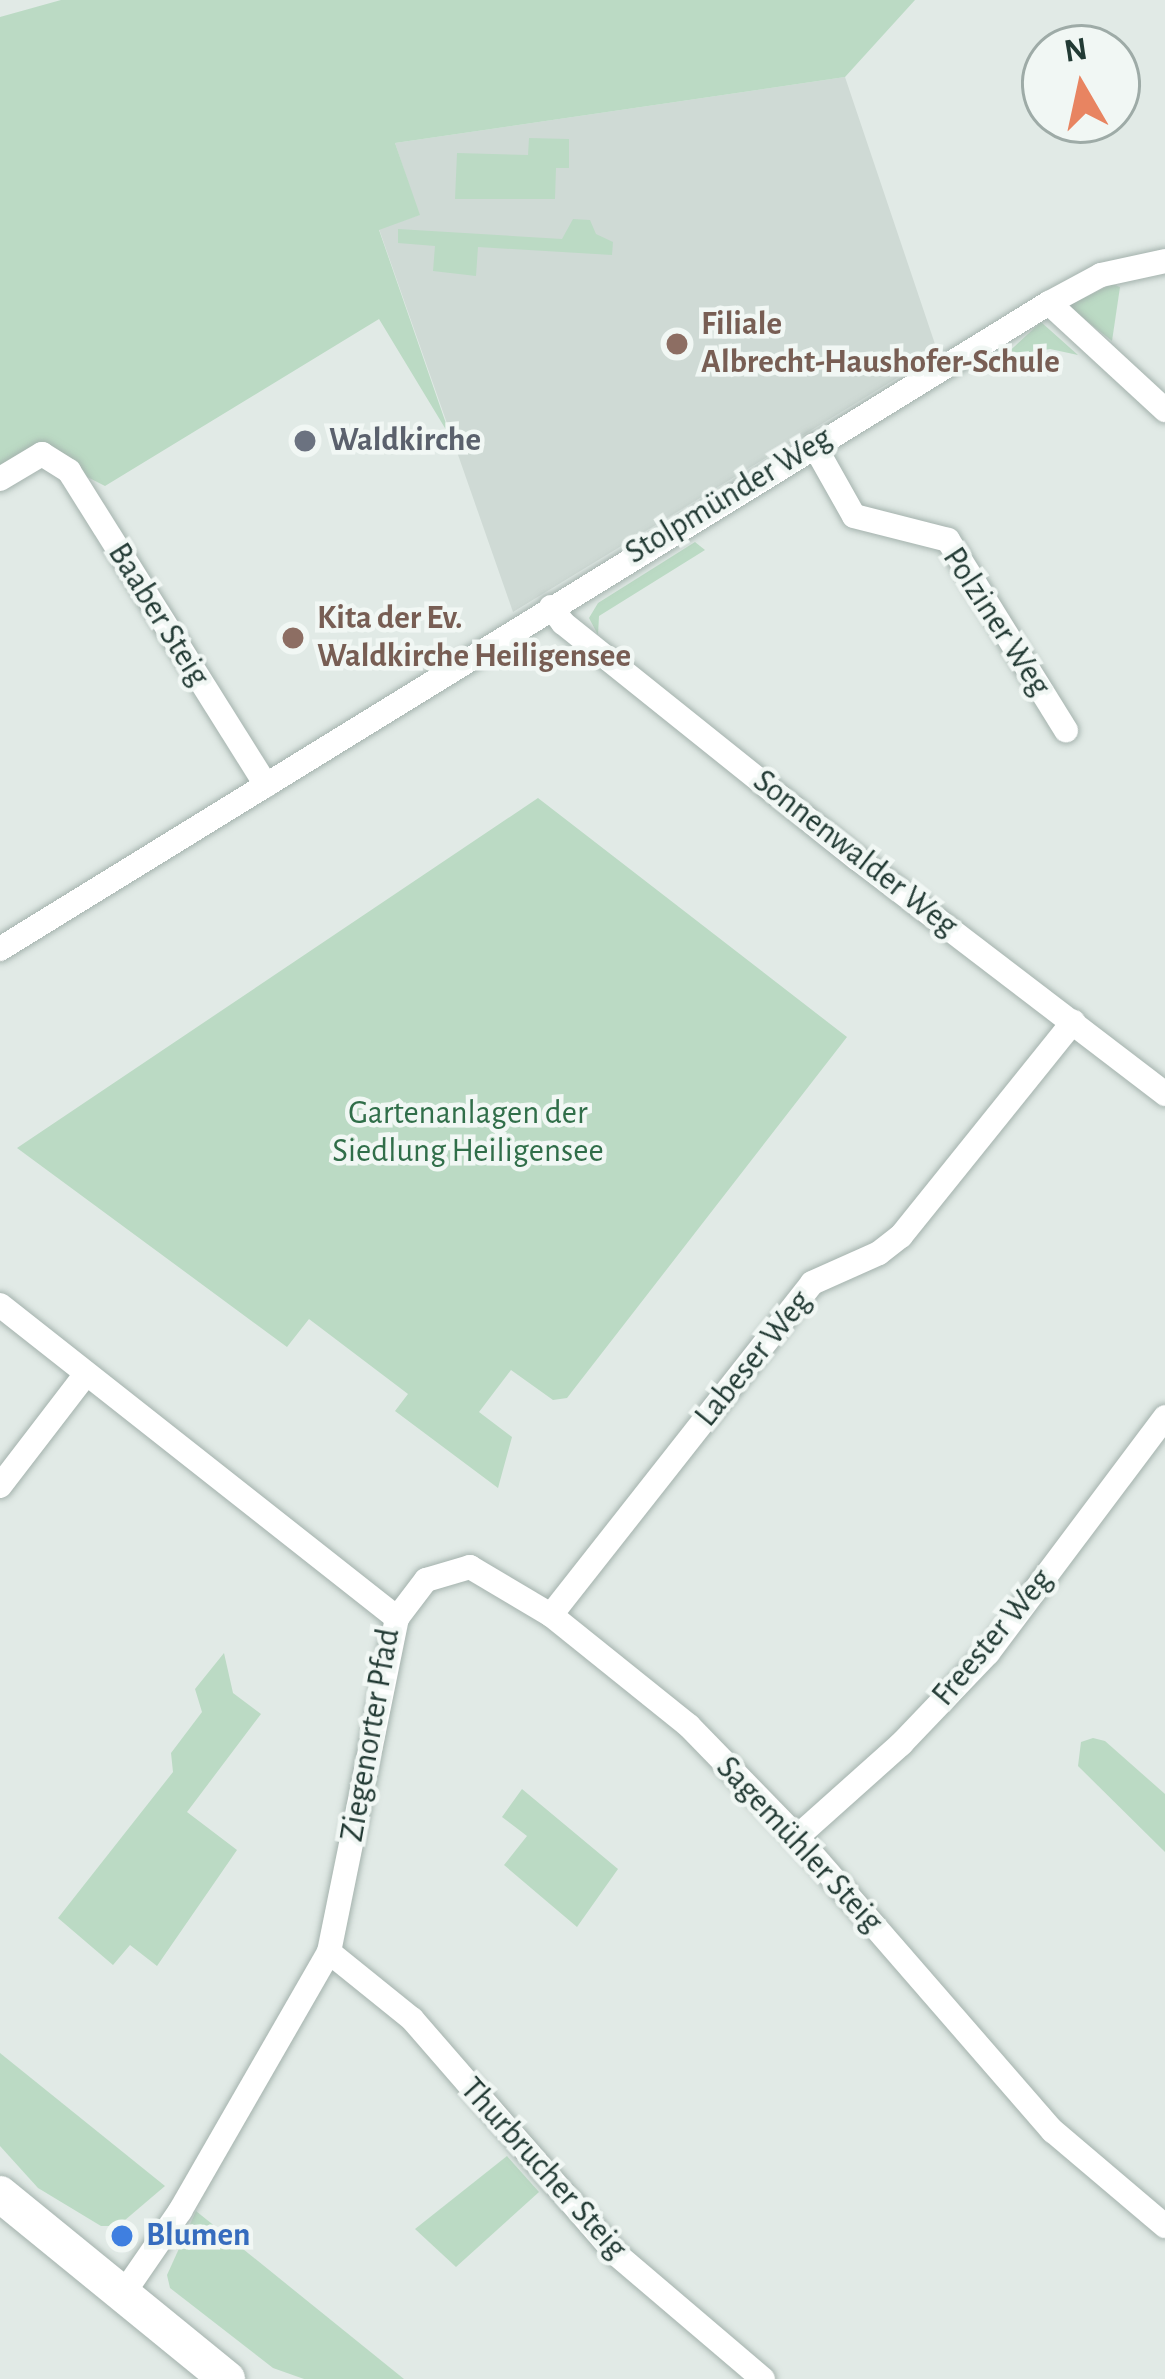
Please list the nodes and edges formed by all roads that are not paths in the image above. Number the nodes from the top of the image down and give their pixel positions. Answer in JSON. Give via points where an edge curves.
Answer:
{"nodes":[{"id":1,"x":1165,"y":261,"type":"edge"},
{"id":2,"x":1049,"y":303,"type":"junction"},
{"id":3,"x":1165,"y":410,"type":"edge"},
{"id":4,"x":814,"y":445,"type":"junction"},
{"id":5,"x":0,"y":479,"type":"edge"},
{"id":6,"x":550,"y":607,"type":"junction"},
{"id":7,"x":1066,"y":730,"type":"dead end"},
{"id":8,"x":266,"y":785,"type":"junction"},
{"id":9,"x":0,"y":949,"type":"edge"},
{"id":10,"x":1073,"y":1022,"type":"junction"},
{"id":11,"x":1165,"y":1094,"type":"edge"},
{"id":12,"x":0,"y":1305,"type":"edge"},
{"id":13,"x":86,"y":1374,"type":"junction"},
{"id":14,"x":1165,"y":1417,"type":"edge"},
{"id":15,"x":0,"y":1486,"type":"edge"},
{"id":16,"x":551,"y":1615,"type":"junction"},
{"id":17,"x":397,"y":1618,"type":"junction"},
{"id":18,"x":797,"y":1838,"type":"junction"},
{"id":19,"x":329,"y":1952,"type":"junction"},
{"id":20,"x":0,"y":2194,"type":"edge"},
{"id":21,"x":1165,"y":2226,"type":"edge"},
{"id":22,"x":123,"y":2294,"type":"junction"},
{"id":23,"x":227,"y":2379,"type":"edge"},
{"id":24,"x":763,"y":2379,"type":"edge"}],
"edges":[{"from":1,"to":2,"type":"street","name":"Stolpmünder Weg","via":[[1101,275]]},
{"from":2,"to":3,"type":"street"},
{"from":2,"to":4,"type":"street","name":"Stolpmünder Weg"},
{"from":4,"to":6,"type":"street","name":"Stolpmünder Weg"},
{"from":4,"to":7,"type":"street","name":"Polziner Weg","via":[[854,516],[948,540]]},
{"from":5,"to":8,"type":"street","name":"Baaber Steig","via":[[42,454],[69,471]]},
{"from":6,"to":8,"type":"street","name":"Stolpmünder Weg"},
{"from":6,"to":10,"type":"street","name":"Sonnenwalder Weg","via":[[857,859]]},
{"from":8,"to":9,"type":"street","name":"Stolpmünder Weg"},
{"from":10,"to":11,"type":"street","name":"Sonnenwalder Weg"},
{"from":10,"to":16,"type":"street","name":"Labeser Weg","via":[[902,1235],[812,1283]]},
{"from":12,"to":13,"type":"street","name":"Ziegenorter Pfad"},
{"from":13,"to":15,"type":"street"},
{"from":13,"to":17,"type":"street","name":"Ziegenorter Pfad"},
{"from":14,"to":18,"type":"street","name":"Freester Weg","via":[[988,1654]]},
{"from":16,"to":17,"type":"street","name":"Sagemühler Steig","via":[[470,1567],[426,1580]]},
{"from":16,"to":18,"type":"street","name":"Sagemühler Steig","via":[[689,1726]]},
{"from":17,"to":19,"type":"street","name":"Ziegenorter Pfad"},
{"from":18,"to":21,"type":"street","name":"Sagemühler Steig","via":[[1053,2131]]},
{"from":19,"to":22,"type":"street","name":"Ziegenorter Pfad","via":[[180,2211]]},
{"from":19,"to":24,"type":"street","name":"Thurbrucher Steig","via":[[412,2018],[616,2254]]},
{"from":20,"to":22,"type":"main road"},
{"from":22,"to":23,"type":"main road"}]}
